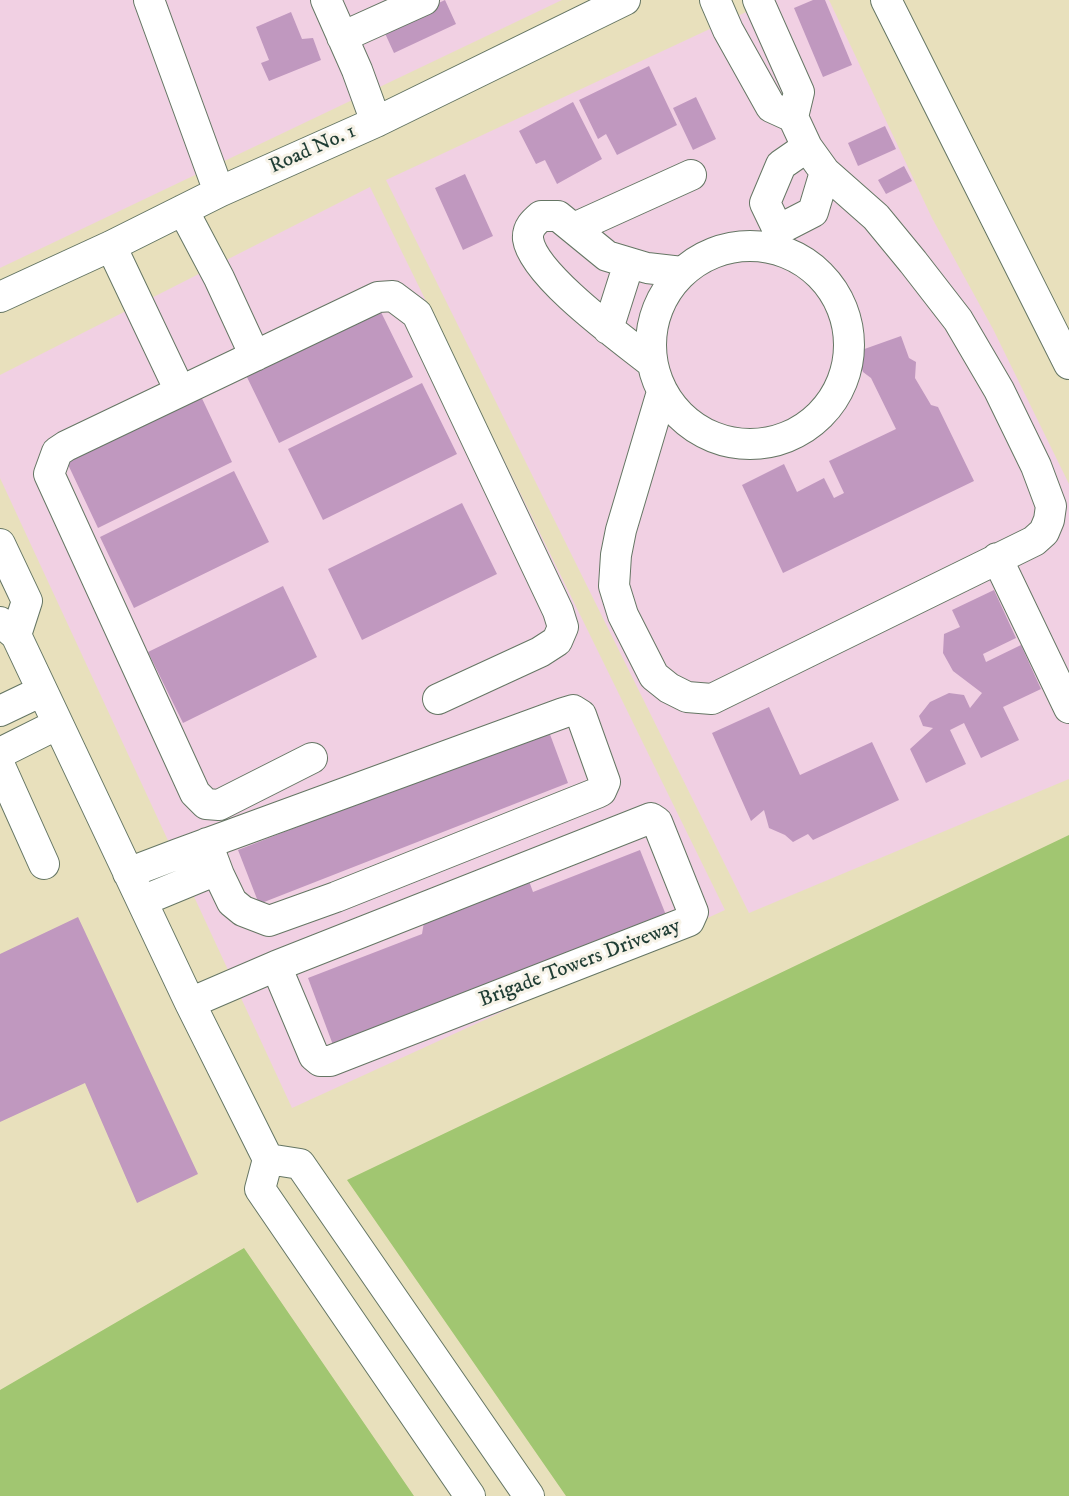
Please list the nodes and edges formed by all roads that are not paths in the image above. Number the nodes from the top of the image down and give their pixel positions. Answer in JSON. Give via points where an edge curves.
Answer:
{"nodes":[{"id":1,"x":149,"y":0,"type":"edge"},
{"id":2,"x":326,"y":0,"type":"edge"},
{"id":3,"x":424,"y":0,"type":"edge"},
{"id":4,"x":625,"y":0,"type":"edge"},
{"id":5,"x":715,"y":0,"type":"edge"},
{"id":6,"x":758,"y":0,"type":"edge"},
{"id":7,"x":886,"y":0,"type":"edge"},
{"id":8,"x":342,"y":37,"type":"junction"},
{"id":9,"x":793,"y":117,"type":"junction"},
{"id":10,"x":376,"y":122,"type":"junction"},
{"id":11,"x":807,"y":147,"type":"junction"},
{"id":12,"x":825,"y":172,"type":"junction"},
{"id":13,"x":691,"y":175,"type":"dead end"},
{"id":14,"x":219,"y":192,"type":"junction"},
{"id":15,"x":183,"y":210,"type":"junction"},
{"id":16,"x":574,"y":228,"type":"junction"},
{"id":17,"x":775,"y":239,"type":"junction"},
{"id":18,"x":111,"y":246,"type":"junction"},
{"id":19,"x":629,"y":263,"type":"junction"},
{"id":20,"x":682,"y":272,"type":"junction"},
{"id":21,"x":0,"y":297,"type":"edge"},
{"id":22,"x":608,"y":329,"type":"junction"},
{"id":23,"x":255,"y":356,"type":"junction"},
{"id":24,"x":651,"y":362,"type":"junction"},
{"id":25,"x":1069,"y":364,"type":"edge"},
{"id":26,"x":180,"y":391,"type":"junction"},
{"id":27,"x":662,"y":392,"type":"junction"},
{"id":28,"x":0,"y":544,"type":"edge"},
{"id":29,"x":997,"y":558,"type":"junction"},
{"id":30,"x":8,"y":629,"type":"edge"},
{"id":31,"x":42,"y":691,"type":"junction"},
{"id":32,"x":438,"y":699,"type":"dead end"},
{"id":33,"x":1069,"y":708,"type":"edge"},
{"id":34,"x":0,"y":711,"type":"edge"},
{"id":35,"x":58,"y":724,"type":"junction"},
{"id":36,"x":0,"y":753,"type":"edge"},
{"id":37,"x":312,"y":758,"type":"dead end"},
{"id":38,"x":0,"y":766,"type":"edge"},
{"id":39,"x":212,"y":857,"type":"junction"},
{"id":40,"x":44,"y":864,"type":"dead end"},
{"id":41,"x":128,"y":873,"type":"junction"},
{"id":42,"x":142,"y":902,"type":"junction"},
{"id":43,"x":276,"y":966,"type":"junction"},
{"id":44,"x":190,"y":1003,"type":"junction"},
{"id":45,"x":268,"y":1159,"type":"junction"},
{"id":46,"x":470,"y":1496,"type":"edge"},
{"id":47,"x":529,"y":1496,"type":"edge"}],
"edges":[{"from":1,"to":14,"type":"street"},
{"from":2,"to":8,"type":"street"},
{"from":3,"to":8,"type":"street"},
{"from":4,"to":10,"type":"street","name":"Road No. 1"},
{"from":5,"to":9,"type":"street","via":[[771,107]]},
{"from":6,"to":9,"type":"street","via":[[799,92]]},
{"from":7,"to":25,"type":"street"},
{"from":8,"to":10,"type":"street"},
{"from":9,"to":11,"type":"street"},
{"from":10,"to":14,"type":"street","name":"Road No. 1"},
{"from":11,"to":12,"type":"street"},
{"from":11,"to":17,"type":"street","via":[[781,165],[765,203]]},
{"from":12,"to":17,"type":"street","via":[[813,212]]},
{"from":12,"to":29,"type":"street","via":[[876,217],[958,320],[999,390],[1036,466],[1051,506],[1044,532],[1034,541]]},
{"from":13,"to":16,"type":"street"},
{"from":14,"to":15,"type":"street","name":"Road No. 1"},
{"from":15,"to":18,"type":"street","name":"Road No. 1"},
{"from":15,"to":23,"type":"street"},
{"from":16,"to":19,"type":"street","via":[[607,256]]},
{"from":16,"to":22,"type":"street","via":[[558,216],[541,216],[531,225],[528,238],[540,265]]},
{"from":17,"to":20,"type":"street","via":[[709,254]]},
{"from":17,"to":27,"type":"street","via":[[827,282],[843,310],[849,342],[844,375],[829,404],[805,427],[775,441],[742,444],[710,436],[682,418]]},
{"from":18,"to":21,"type":"street","name":"Road No. 1"},
{"from":18,"to":26,"type":"street"},
{"from":19,"to":20,"type":"street"},
{"from":19,"to":22,"type":"street"},
{"from":20,"to":24,"type":"street","via":[[662,298],[651,329]]},
{"from":22,"to":24,"type":"street"},
{"from":23,"to":26,"type":"street"},
{"from":23,"to":32,"type":"street","via":[[378,297],[393,296],[417,314],[563,627],[557,641],[540,652]]},
{"from":24,"to":27,"type":"street"},
{"from":26,"to":37,"type":"street","via":[[66,446],[57,452],[49,474],[195,794],[206,804],[219,805]]},
{"from":27,"to":29,"type":"street","via":[[621,530],[614,586],[623,615],[654,676],[687,697],[712,699]]},
{"from":28,"to":30,"type":"street","via":[[27,601]]},
{"from":29,"to":33,"type":"street"},
{"from":30,"to":31,"type":"street"},
{"from":31,"to":34,"type":"street"},
{"from":31,"to":35,"type":"street"},
{"from":35,"to":36,"type":"street"},
{"from":35,"to":41,"type":"street"},
{"from":38,"to":40,"type":"street"},
{"from":39,"to":39,"type":"street","via":[[573,710],[581,715],[603,774],[604,787],[597,793],[269,921],[232,902]]},
{"from":39,"to":41,"type":"street"},
{"from":39,"to":42,"type":"street"},
{"from":41,"to":42,"type":"street"},
{"from":42,"to":44,"type":"street"},
{"from":43,"to":43,"type":"street","name":"Brigade Towers Driveway","via":[[651,818],[657,822],[693,912],[689,921],[330,1061],[314,1056]]},
{"from":43,"to":44,"type":"street","name":"Brigade Towers Driveway"},
{"from":44,"to":45,"type":"street"},
{"from":45,"to":46,"type":"street","via":[[261,1189]]},
{"from":45,"to":47,"type":"street","via":[[300,1164]]}]}
